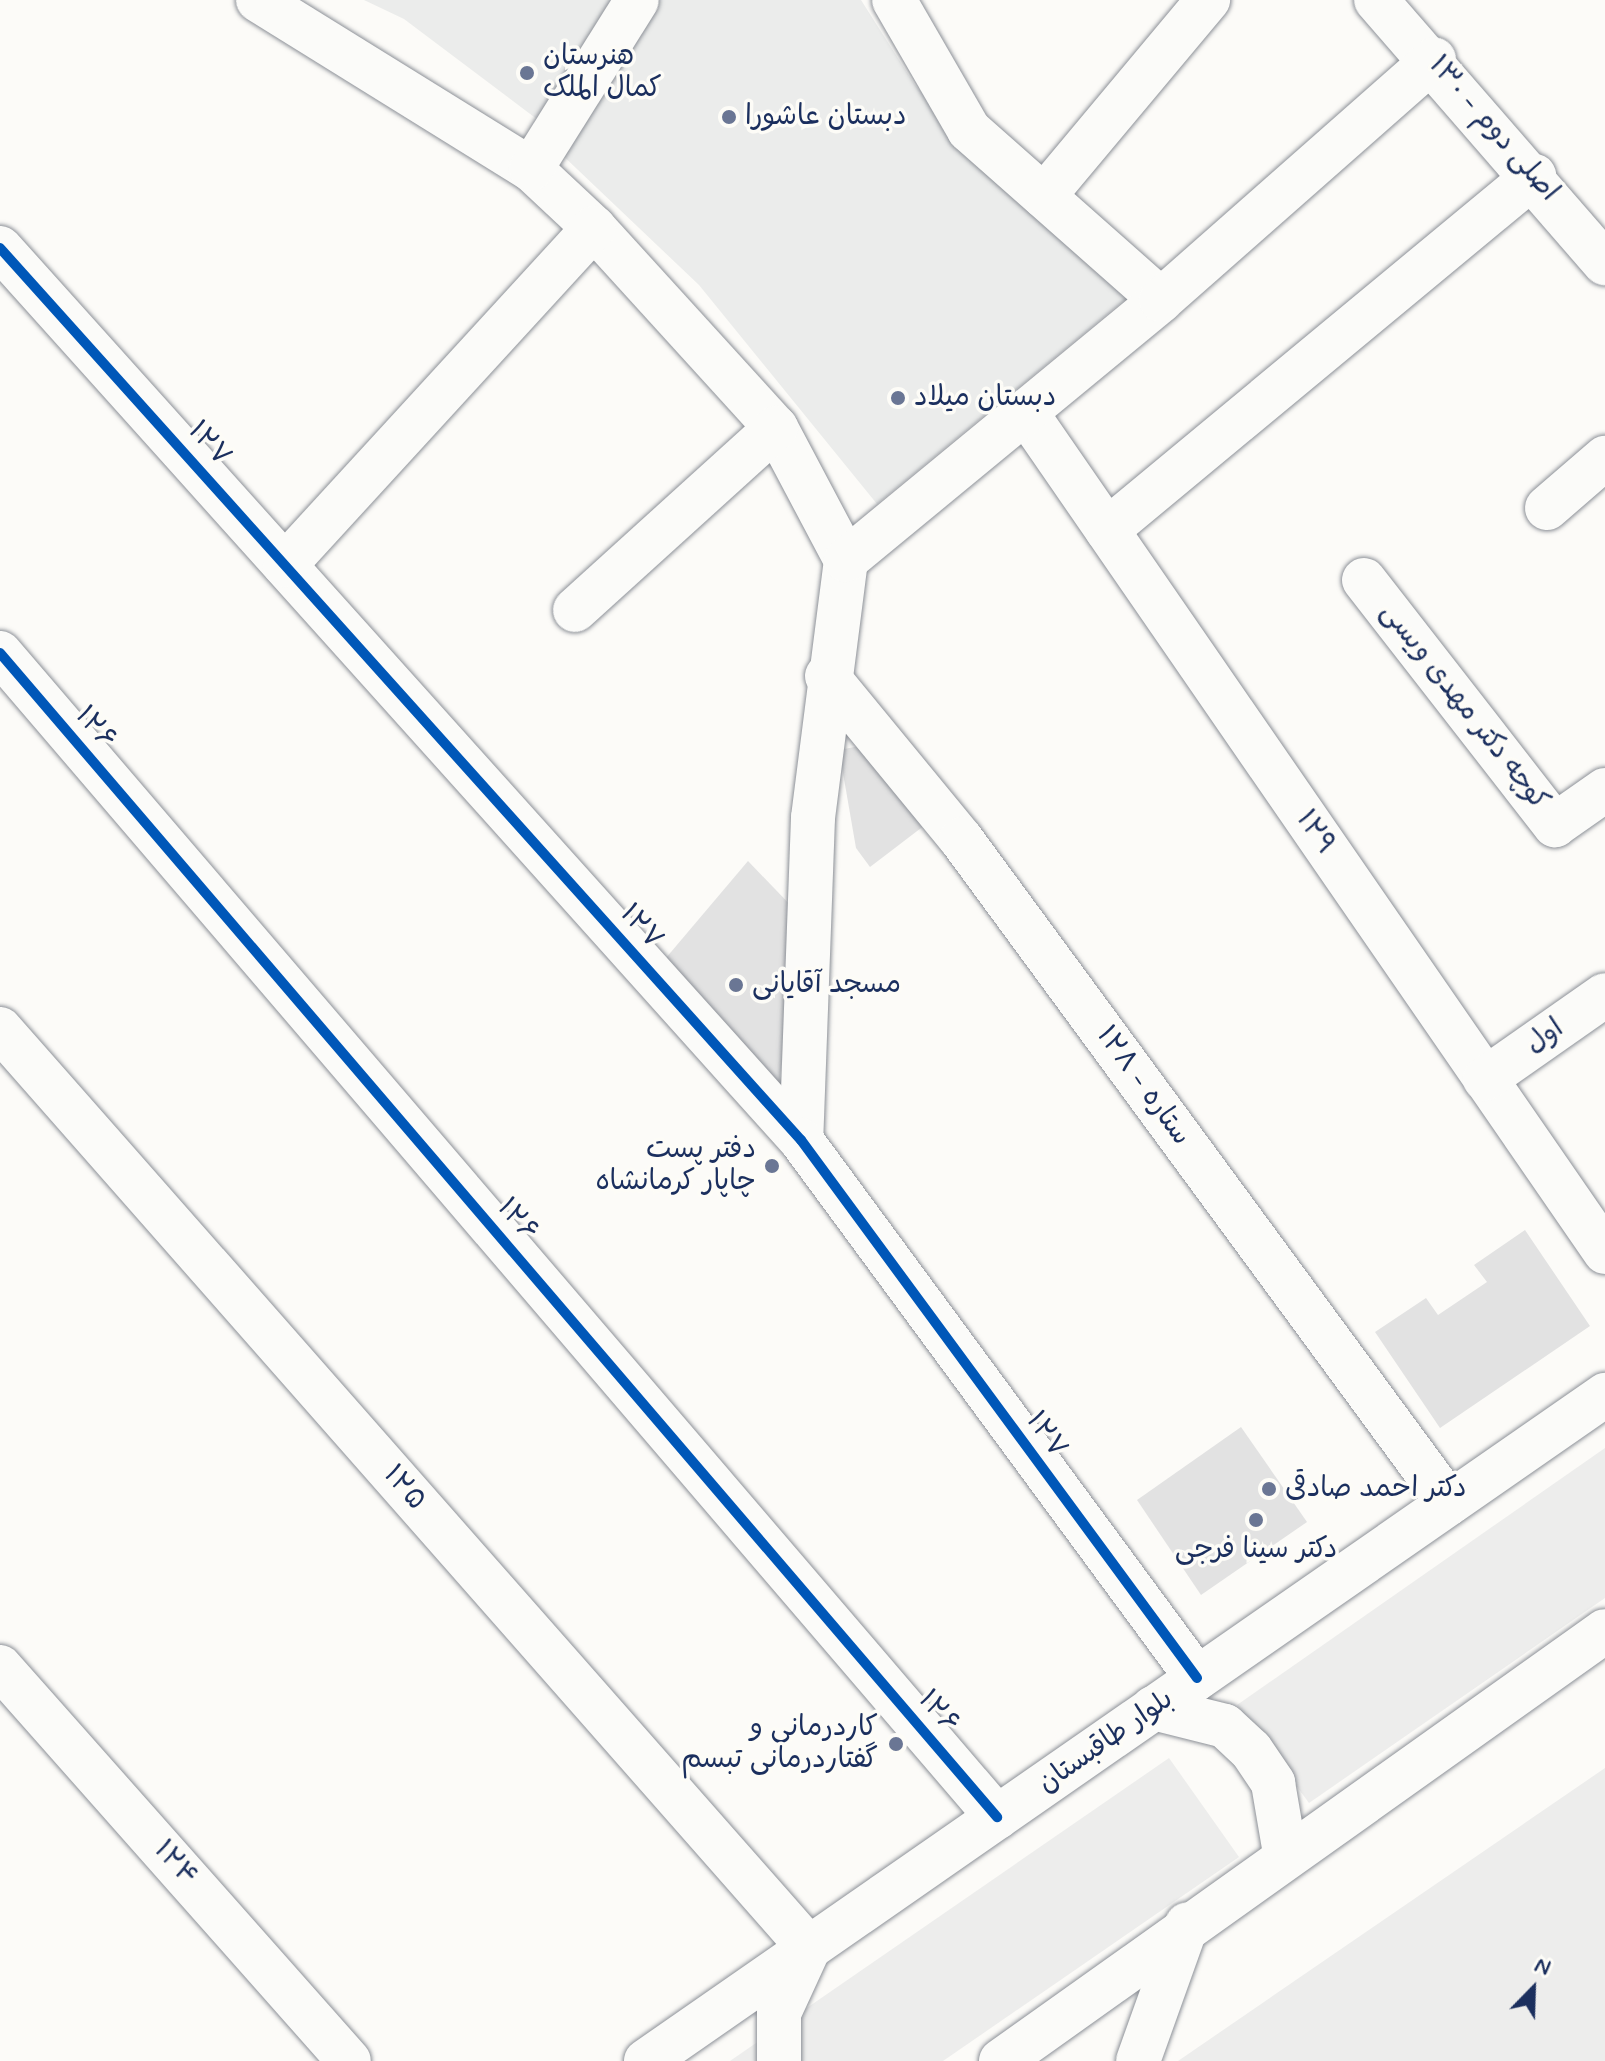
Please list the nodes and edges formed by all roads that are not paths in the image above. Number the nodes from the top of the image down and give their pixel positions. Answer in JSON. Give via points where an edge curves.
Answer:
{"nodes":[{"id":1,"x":258,"y":0,"type":"edge"},
{"id":2,"x":637,"y":0,"type":"edge"},
{"id":3,"x":894,"y":0,"type":"edge"},
{"id":4,"x":1208,"y":0,"type":"edge"},
{"id":5,"x":1376,"y":0,"type":"edge"},
{"id":6,"x":1434,"y":59,"type":"junction"},
{"id":7,"x":531,"y":169,"type":"junction"},
{"id":8,"x":1534,"y":176,"type":"junction"},
{"id":9,"x":1044,"y":196,"type":"junction"},
{"id":10,"x":594,"y":228,"type":"junction"},
{"id":11,"x":0,"y":248,"type":"edge"},
{"id":12,"x":1605,"y":263,"type":"edge"},
{"id":13,"x":1161,"y":300,"type":"junction"},
{"id":14,"x":1027,"y":414,"type":"junction"},
{"id":15,"x":776,"y":428,"type":"junction"},
{"id":16,"x":1605,"y":458,"type":"edge"},
{"id":17,"x":1547,"y":508,"type":"dead end"},
{"id":18,"x":1107,"y":530,"type":"junction"},
{"id":19,"x":846,"y":560,"type":"junction"},
{"id":20,"x":285,"y":565,"type":"junction"},
{"id":21,"x":1364,"y":580,"type":"dead end"},
{"id":22,"x":575,"y":610,"type":"dead end"},
{"id":23,"x":0,"y":653,"type":"edge"},
{"id":24,"x":827,"y":676,"type":"junction"},
{"id":25,"x":1605,"y":790,"type":"edge"},
{"id":26,"x":1605,"y":995,"type":"edge"},
{"id":27,"x":0,"y":1029,"type":"edge"},
{"id":28,"x":1485,"y":1079,"type":"junction"},
{"id":29,"x":801,"y":1140,"type":"junction"},
{"id":30,"x":1605,"y":1252,"type":"edge"},
{"id":31,"x":1605,"y":1395,"type":"edge"},
{"id":32,"x":1449,"y":1503,"type":"junction"},
{"id":33,"x":1605,"y":1631,"type":"edge"},
{"id":34,"x":0,"y":1667,"type":"edge"},
{"id":35,"x":1197,"y":1678,"type":"junction"},
{"id":36,"x":1153,"y":1708,"type":"junction"},
{"id":37,"x":997,"y":1817,"type":"junction"},
{"id":38,"x":1285,"y":1853,"type":"junction"},
{"id":39,"x":1187,"y":1924,"type":"junction"},
{"id":40,"x":809,"y":1948,"type":"junction"},
{"id":41,"x":349,"y":2061,"type":"edge"},
{"id":42,"x":646,"y":2061,"type":"edge"},
{"id":43,"x":779,"y":2061,"type":"edge"},
{"id":44,"x":1001,"y":2061,"type":"edge"},
{"id":45,"x":1138,"y":2061,"type":"edge"}],
"edges":[{"from":1,"to":7,"type":"street"},
{"from":2,"to":7,"type":"street"},
{"from":3,"to":9,"type":"street","via":[[969,130]]},
{"from":4,"to":9,"type":"street"},
{"from":5,"to":6,"type":"street","name":"اصلی دوم - ۱۳۰"},
{"from":6,"to":8,"type":"street","name":"اصلی دوم - ۱۳۰"},
{"from":6,"to":13,"type":"street"},
{"from":7,"to":10,"type":"street"},
{"from":8,"to":12,"type":"street","name":"اصلی دوم - ۱۳۰"},
{"from":8,"to":18,"type":"street"},
{"from":9,"to":13,"type":"street"},
{"from":10,"to":15,"type":"street"},
{"from":10,"to":20,"type":"street"},
{"from":11,"to":20,"type":"street","name":"۱۲۷"},
{"from":13,"to":14,"type":"street"},
{"from":14,"to":18,"type":"street","name":"۱۲۹"},
{"from":14,"to":19,"type":"street"},
{"from":15,"to":19,"type":"street"},
{"from":15,"to":22,"type":"street"},
{"from":16,"to":17,"type":"street"},
{"from":18,"to":28,"type":"street","name":"۱۲۹"},
{"from":19,"to":24,"type":"street"},
{"from":20,"to":29,"type":"street","name":"۱۲۷"},
{"from":21,"to":25,"type":"street","name":"کوچه دکتر مهدی ویسی","via":[[1555,825]]},
{"from":23,"to":37,"type":"street","name":"۱۲۶"},
{"from":24,"to":29,"type":"street","via":[[813,818]]},
{"from":24,"to":32,"type":"street","name":"۱۲۸ - ستاره","via":[[961,839]]},
{"from":26,"to":28,"type":"street","name":"اول"},
{"from":27,"to":40,"type":"street","name":"۱۲۵"},
{"from":28,"to":30,"type":"street","name":"۱۲۹"},
{"from":29,"to":35,"type":"street","name":"۱۲۷"},
{"from":31,"to":32,"type":"street","name":"بلوار طاقبستان"},
{"from":32,"to":35,"type":"street","name":"بلوار طاقبستان"},
{"from":33,"to":38,"type":"street"},
{"from":34,"to":41,"type":"street","name":"۱۲۴"},
{"from":35,"to":36,"type":"street","name":"بلوار طاقبستان"},
{"from":36,"to":37,"type":"street","name":"بلوار طاقبستان"},
{"from":36,"to":38,"type":"street","via":[[1225,1726],[1251,1750],[1273,1783]]},
{"from":37,"to":40,"type":"street","name":"بلوار طاقبستان"},
{"from":38,"to":39,"type":"street"},
{"from":39,"to":44,"type":"street"},
{"from":39,"to":45,"type":"street"},
{"from":40,"to":42,"type":"street","name":"بلوار طاقبستان"},
{"from":40,"to":43,"type":"street","via":[[779,2013]]}]}
